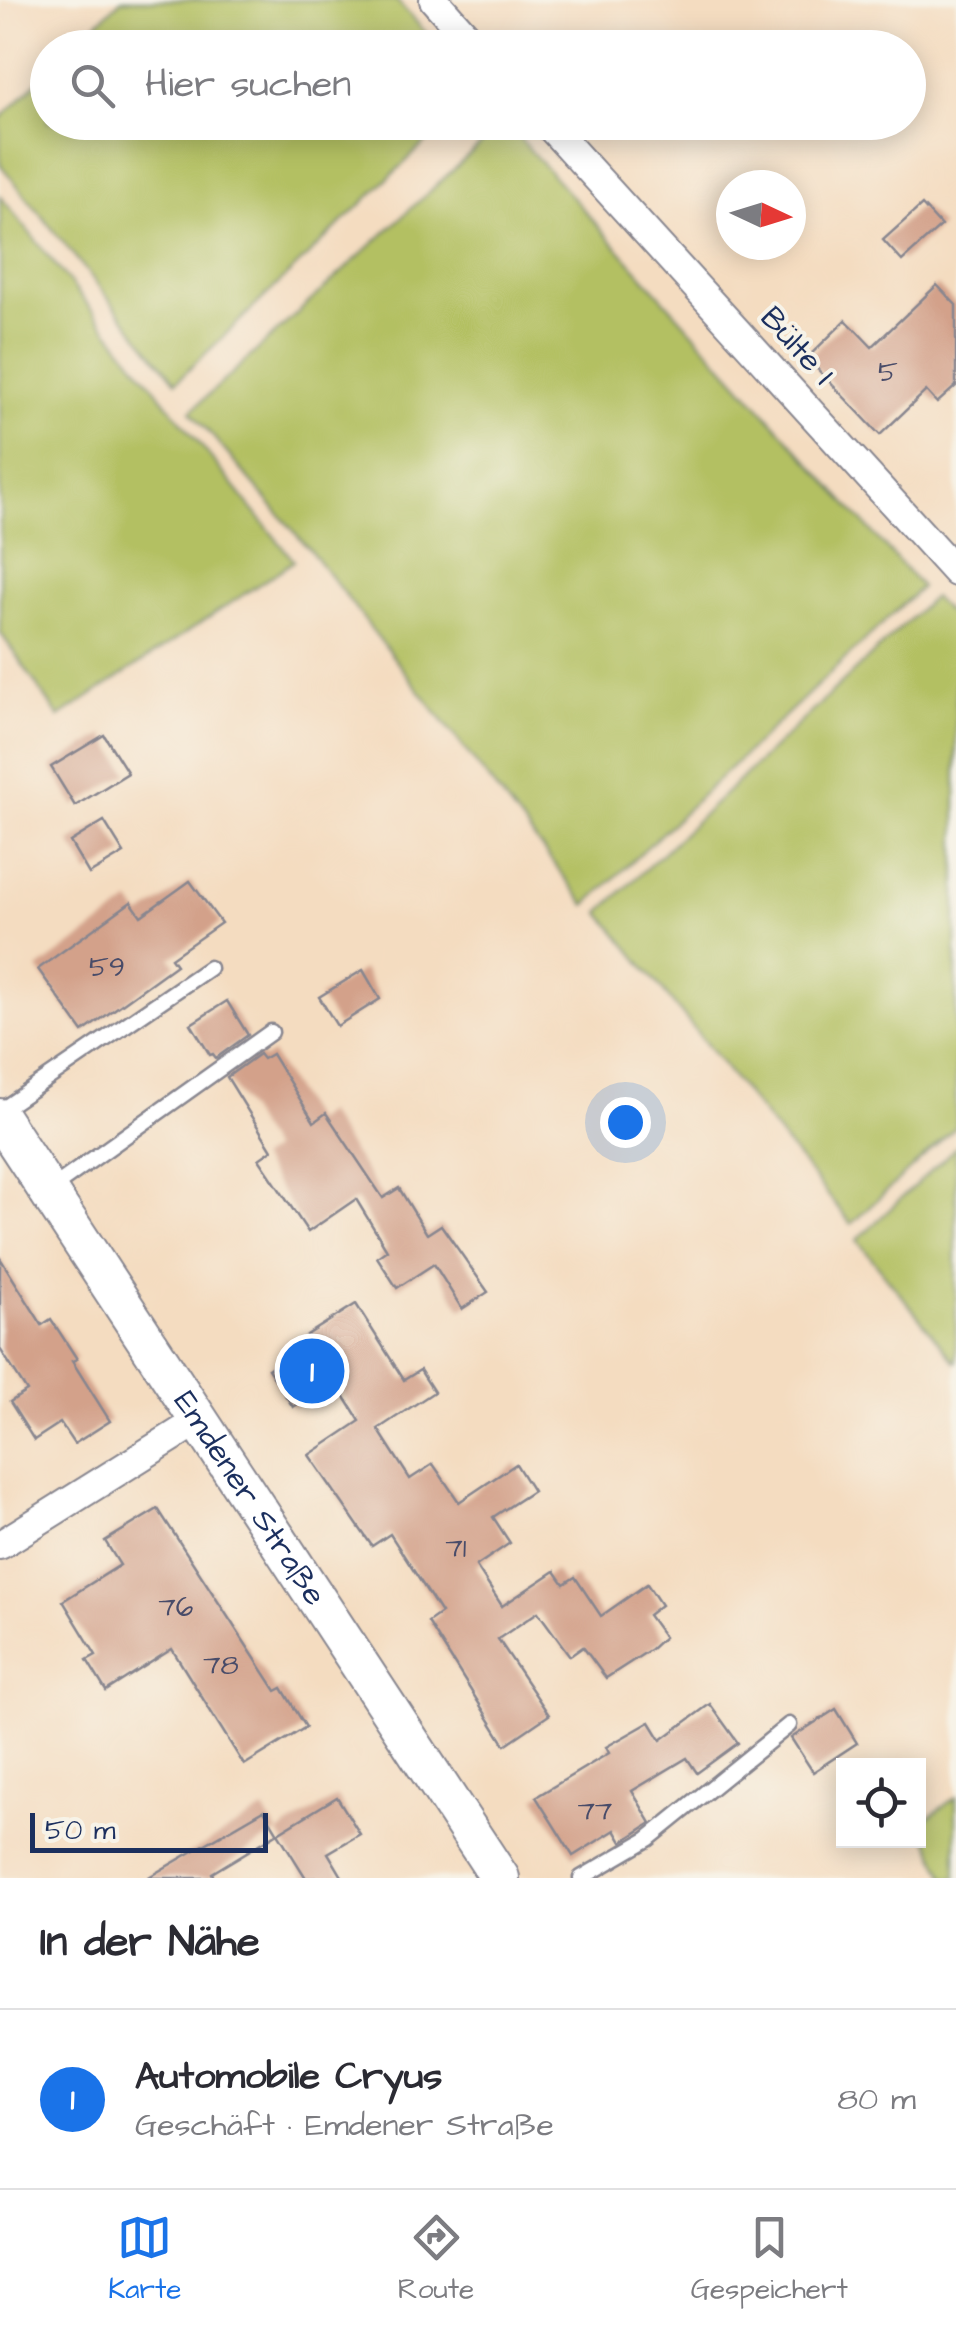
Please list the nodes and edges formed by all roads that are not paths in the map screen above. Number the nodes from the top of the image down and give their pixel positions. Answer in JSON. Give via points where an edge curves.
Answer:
{"nodes":[{"id":1,"x":434,"y":0,"type":"edge"},
{"id":2,"x":461,"y":30,"type":"edge"},
{"id":3,"x":562,"y":140,"type":"edge"},
{"id":4,"x":956,"y":572,"type":"edge"},
{"id":5,"x":209,"y":968,"type":"dead end"},
{"id":6,"x":271,"y":1032,"type":"dead end"},
{"id":7,"x":0,"y":1114,"type":"edge"},
{"id":8,"x":48,"y":1191,"type":"junction"},
{"id":9,"x":198,"y":1421,"type":"junction"},
{"id":10,"x":0,"y":1545,"type":"edge"},
{"id":11,"x":790,"y":1725,"type":"dead end"},
{"id":12,"x":500,"y":1878,"type":"edge"},
{"id":13,"x":580,"y":1878,"type":"edge"}],
"edges":[{"from":1,"to":2,"type":"street"},
{"from":3,"to":4,"type":"street","name":"Bülte I"},
{"from":5,"to":7,"type":"lane"},
{"from":6,"to":8,"type":"lane"},
{"from":7,"to":8,"type":"street","name":"Emdener Straße"},
{"from":8,"to":9,"type":"street","name":"Emdener Straße"},
{"from":9,"to":10,"type":"street"},
{"from":9,"to":12,"type":"street","name":"Emdener Straße"},
{"from":11,"to":13,"type":"lane","via":[[648,1839]]}]}
